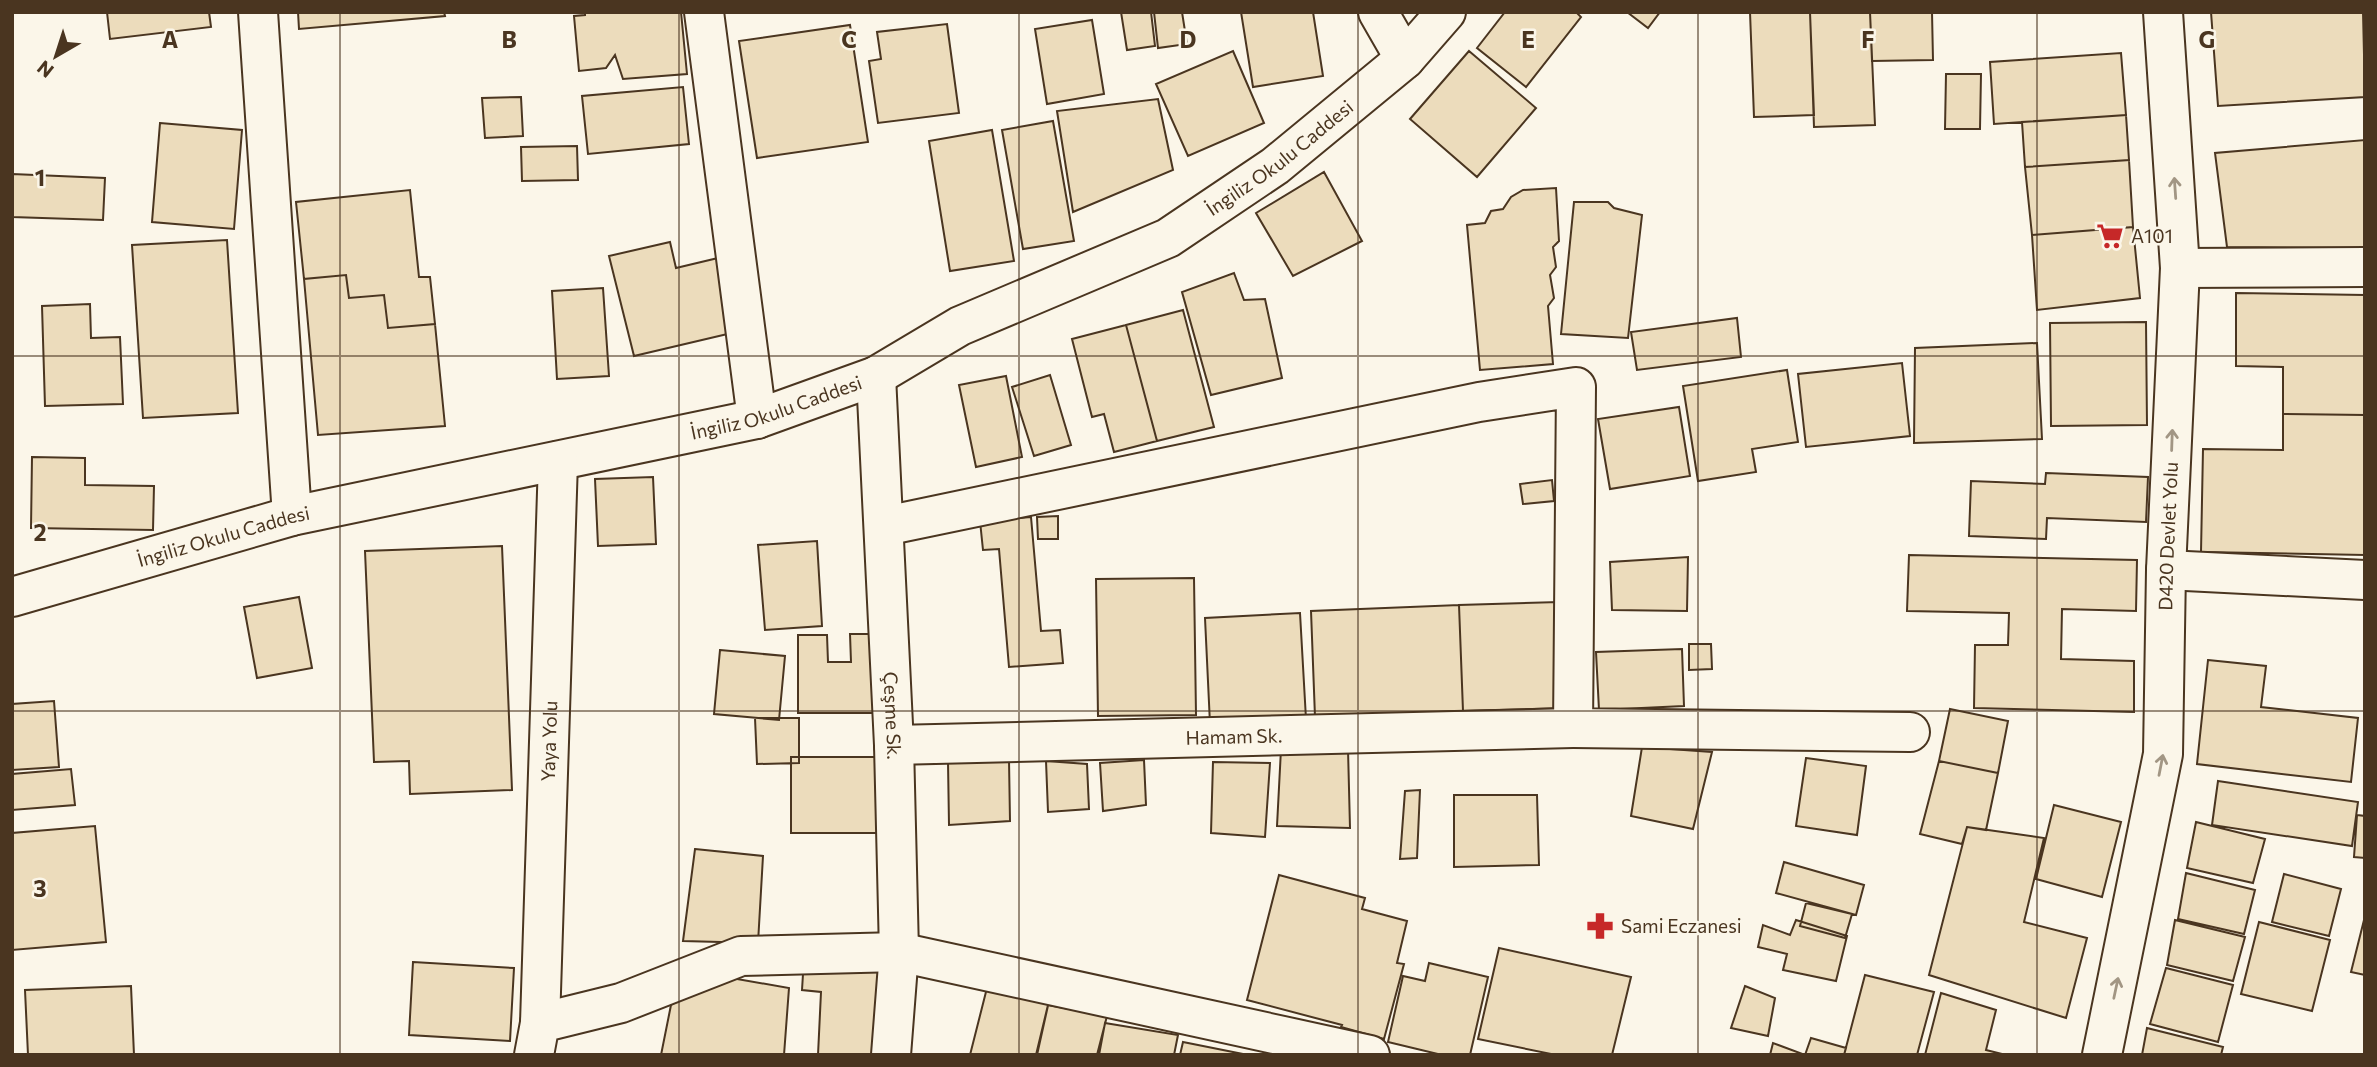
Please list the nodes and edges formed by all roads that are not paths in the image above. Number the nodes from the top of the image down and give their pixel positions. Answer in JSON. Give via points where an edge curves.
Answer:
{"nodes":[{"id":1,"x":258,"y":12,"type":"edge"},
{"id":2,"x":704,"y":12,"type":"edge"},
{"id":3,"x":1378,"y":12,"type":"edge"},
{"id":4,"x":1446,"y":12,"type":"edge"},
{"id":5,"x":2163,"y":12,"type":"edge"},
{"id":6,"x":1405,"y":59,"type":"junction"},
{"id":7,"x":2365,"y":267,"type":"edge"},
{"id":8,"x":2180,"y":268,"type":"junction"},
{"id":9,"x":876,"y":376,"type":"junction"},
{"id":10,"x":757,"y":419,"type":"junction"},
{"id":11,"x":558,"y":461,"type":"junction"},
{"id":12,"x":292,"y":516,"type":"junction"},
{"id":13,"x":885,"y":526,"type":"junction"},
{"id":14,"x":2166,"y":570,"type":"junction"},
{"id":15,"x":2365,"y":580,"type":"edge"},
{"id":16,"x":12,"y":597,"type":"edge"},
{"id":17,"x":1573,"y":728,"type":"junction"},
{"id":18,"x":1910,"y":732,"type":"dead end"},
{"id":19,"x":894,"y":745,"type":"junction"},
{"id":20,"x":899,"y":952,"type":"junction"},
{"id":21,"x":537,"y":1039,"type":"edge"},
{"id":22,"x":891,"y":1055,"type":"edge"},
{"id":23,"x":1370,"y":1055,"type":"edge"},
{"id":24,"x":2102,"y":1055,"type":"edge"}],
"edges":[{"from":1,"to":12,"type":"street"},
{"from":2,"to":10,"type":"street"},
{"from":3,"to":6,"type":"street"},
{"from":4,"to":6,"type":"street","name":"İngiliz Okulu Caddesi"},
{"from":8,"to":5,"type":"street","name":"D420 Devlet Yolu","one_way":true},
{"from":6,"to":9,"type":"street","name":"İngiliz Okulu Caddesi","via":[[1275,166],[1168,238],[960,326]]},
{"from":7,"to":8,"type":"street"},
{"from":14,"to":8,"type":"street","name":"D420 Devlet Yolu","one_way":true},
{"from":9,"to":10,"type":"street","name":"İngiliz Okulu Caddesi"},
{"from":9,"to":13,"type":"street","name":"Çeşme Sk."},
{"from":10,"to":11,"type":"street","name":"İngiliz Okulu Caddesi"},
{"from":11,"to":12,"type":"street","name":"İngiliz Okulu Caddesi"},
{"from":11,"to":21,"type":"street","name":"Yaya Yolu"},
{"from":12,"to":16,"type":"street","name":"İngiliz Okulu Caddesi"},
{"from":13,"to":17,"type":"street","via":[[1479,402],[1576,387]]},
{"from":13,"to":19,"type":"street","name":"Çeşme Sk."},
{"from":14,"to":15,"type":"street"},
{"from":24,"to":14,"type":"street","name":"D420 Devlet Yolu","one_way":true,"via":[[2164,754]]},
{"from":17,"to":18,"type":"street","name":"Hamam Sk."},
{"from":17,"to":19,"type":"street","name":"Hamam Sk."},
{"from":19,"to":20,"type":"street","name":"Çeşme Sk."},
{"from":20,"to":21,"type":"street","via":[[741,956]]},
{"from":20,"to":22,"type":"street","name":"Çeşme Sk."},
{"from":20,"to":23,"type":"street"}]}
